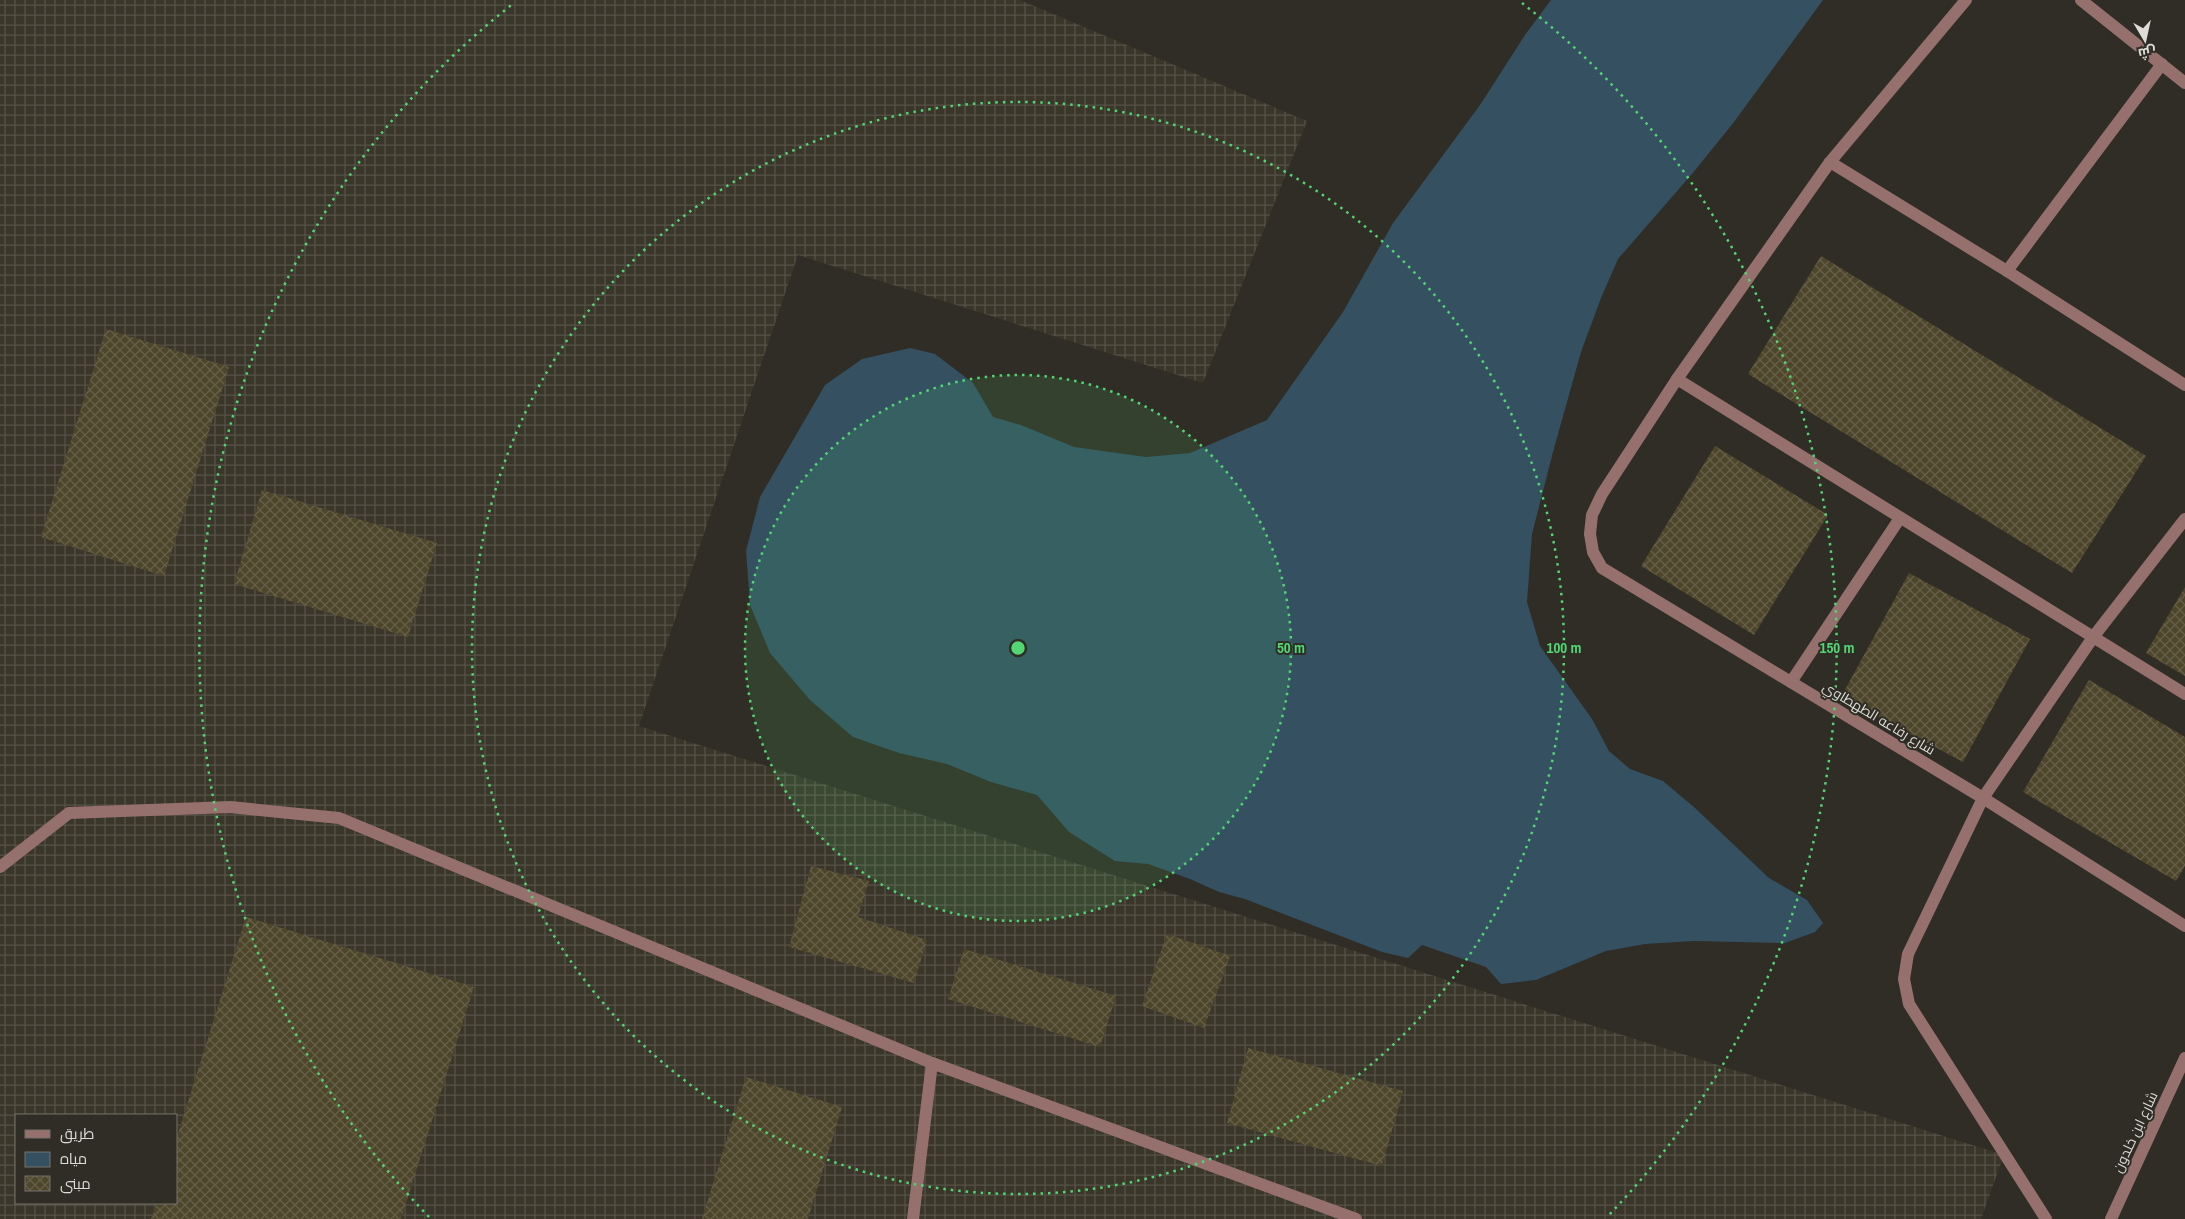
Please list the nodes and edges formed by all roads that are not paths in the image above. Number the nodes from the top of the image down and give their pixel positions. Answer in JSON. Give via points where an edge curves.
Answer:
{"nodes":[{"id":1,"x":1966,"y":0,"type":"edge"},
{"id":2,"x":2081,"y":0,"type":"edge"},
{"id":3,"x":2162,"y":64,"type":"junction"},
{"id":4,"x":2185,"y":83,"type":"edge"},
{"id":5,"x":1830,"y":162,"type":"junction"},
{"id":6,"x":2007,"y":271,"type":"junction"},
{"id":7,"x":1677,"y":379,"type":"junction"},
{"id":8,"x":2185,"y":385,"type":"edge"},
{"id":9,"x":1900,"y":518,"type":"junction"},
{"id":10,"x":2185,"y":519,"type":"edge"},
{"id":11,"x":2094,"y":636,"type":"junction"},
{"id":12,"x":1791,"y":682,"type":"junction"},
{"id":13,"x":2185,"y":694,"type":"edge"},
{"id":14,"x":1983,"y":798,"type":"junction"},
{"id":15,"x":0,"y":867,"type":"edge"},
{"id":16,"x":2185,"y":926,"type":"edge"},
{"id":17,"x":2185,"y":1058,"type":"edge"},
{"id":18,"x":932,"y":1063,"type":"junction"},
{"id":19,"x":913,"y":1219,"type":"edge"},
{"id":20,"x":1356,"y":1219,"type":"edge"},
{"id":21,"x":2046,"y":1219,"type":"edge"},
{"id":22,"x":2112,"y":1219,"type":"edge"}],
"edges":[{"from":1,"to":5,"type":"street"},
{"from":2,"to":3,"type":"street"},
{"from":3,"to":4,"type":"street"},
{"from":3,"to":6,"type":"street"},
{"from":5,"to":6,"type":"street"},
{"from":5,"to":7,"type":"street"},
{"from":6,"to":8,"type":"street"},
{"from":7,"to":9,"type":"street"},
{"from":7,"to":12,"type":"street","name":"شارع رفاعه الطهطاوي","via":[[1602,494],[1592,515],[1590,534],[1593,552],[1602,568]]},
{"from":9,"to":11,"type":"street"},
{"from":9,"to":12,"type":"street"},
{"from":10,"to":11,"type":"street"},
{"from":11,"to":13,"type":"street"},
{"from":11,"to":14,"type":"street"},
{"from":12,"to":14,"type":"street","name":"شارع رفاعه الطهطاوي"},
{"from":14,"to":16,"type":"street","name":"شارع رفاعه الطهطاوي"},
{"from":14,"to":21,"type":"street","via":[[1908,954],[1904,979],[1909,1004]]},
{"from":15,"to":18,"type":"street","via":[[69,813],[230,807],[339,818]]},
{"from":17,"to":22,"type":"street","name":"شارع ابن خلدون"},
{"from":18,"to":19,"type":"street"},
{"from":18,"to":20,"type":"street"}]}
